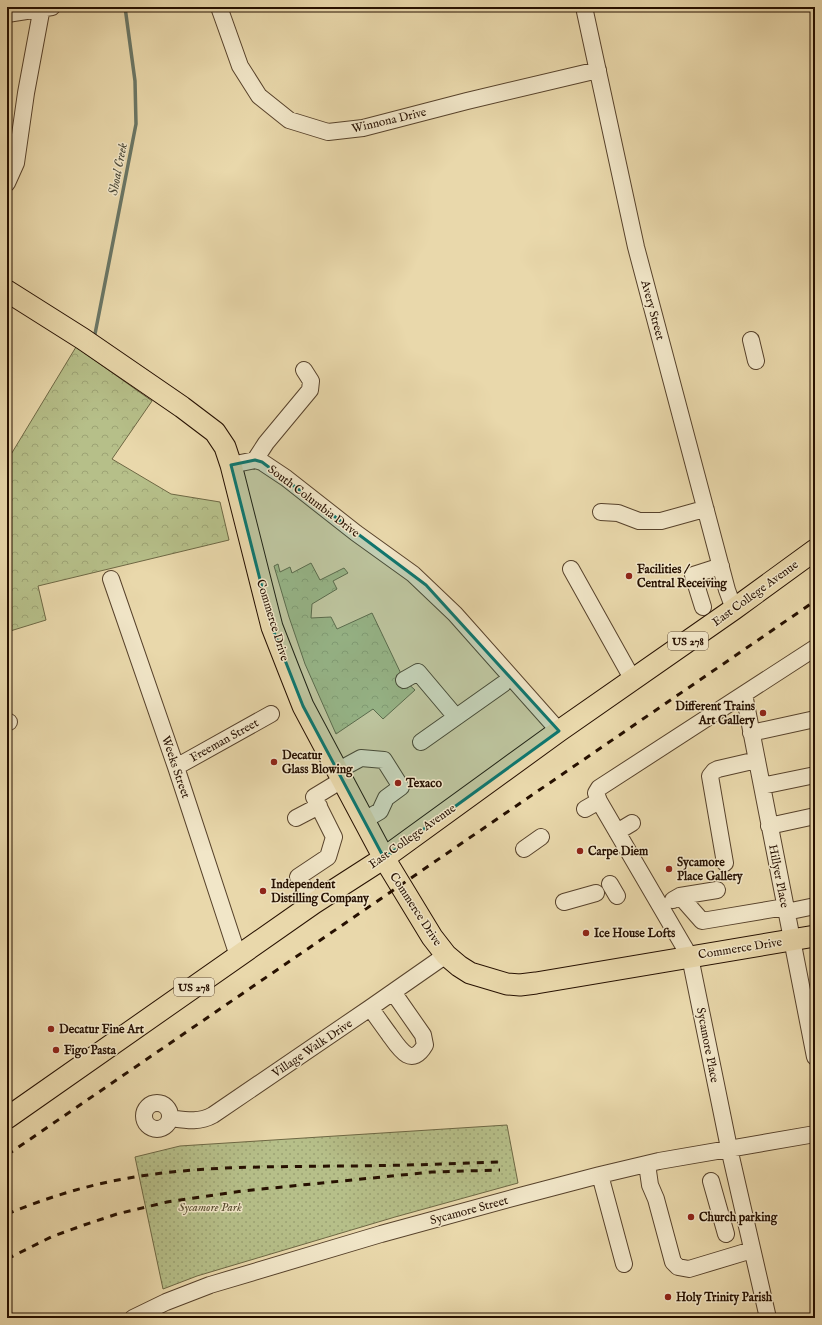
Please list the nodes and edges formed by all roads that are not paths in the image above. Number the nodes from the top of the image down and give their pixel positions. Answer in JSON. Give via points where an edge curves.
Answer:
{"nodes":[{"id":1,"x":219,"y":7,"type":"edge"},
{"id":2,"x":584,"y":7,"type":"edge"},
{"id":3,"x":46,"y":8,"type":"edge"},
{"id":4,"x":7,"y":14,"type":"edge"},
{"id":5,"x":598,"y":70,"type":"junction"},
{"id":6,"x":7,"y":183,"type":"edge"},
{"id":7,"x":7,"y":291,"type":"edge"},
{"id":8,"x":751,"y":340,"type":"dead end"},
{"id":9,"x":756,"y":361,"type":"dead end"},
{"id":10,"x":304,"y":370,"type":"dead end"},
{"id":11,"x":255,"y":460,"type":"junction"},
{"id":12,"x":231,"y":465,"type":"junction"},
{"id":13,"x":706,"y":510,"type":"junction"},
{"id":14,"x":602,"y":512,"type":"dead end"},
{"id":15,"x":815,"y":550,"type":"edge"},
{"id":16,"x":721,"y":566,"type":"junction"},
{"id":17,"x":572,"y":569,"type":"dead end"},
{"id":18,"x":111,"y":579,"type":"dead end"},
{"id":19,"x":703,"y":607,"type":"dead end"},
{"id":20,"x":734,"y":609,"type":"junction"},
{"id":21,"x":815,"y":648,"type":"edge"},
{"id":22,"x":404,"y":680,"type":"dead end"},
{"id":23,"x":633,"y":680,"type":"junction"},
{"id":24,"x":503,"y":684,"type":"dead end"},
{"id":25,"x":744,"y":694,"type":"junction"},
{"id":26,"x":271,"y":714,"type":"dead end"},
{"id":27,"x":456,"y":717,"type":"junction"},
{"id":28,"x":815,"y":719,"type":"edge"},
{"id":29,"x":559,"y":731,"type":"junction"},
{"id":30,"x":752,"y":733,"type":"junction"},
{"id":31,"x":421,"y":742,"type":"dead end"},
{"id":32,"x":757,"y":760,"type":"junction"},
{"id":33,"x":176,"y":767,"type":"junction"},
{"id":34,"x":815,"y":775,"type":"edge"},
{"id":35,"x":339,"y":776,"type":"junction"},
{"id":36,"x":762,"y":786,"type":"junction"},
{"id":37,"x":598,"y":797,"type":"junction"},
{"id":38,"x":319,"y":806,"type":"junction"},
{"id":39,"x":584,"y":809,"type":"dead end"},
{"id":40,"x":815,"y":816,"type":"edge"},
{"id":41,"x":296,"y":818,"type":"dead end"},
{"id":42,"x":363,"y":821,"type":"junction"},
{"id":43,"x":632,"y":823,"type":"dead end"},
{"id":44,"x":769,"y":826,"type":"junction"},
{"id":45,"x":617,"y":832,"type":"junction"},
{"id":46,"x":541,"y":837,"type":"dead end"},
{"id":47,"x":524,"y":849,"type":"dead end"},
{"id":48,"x":384,"y":858,"type":"junction"},
{"id":49,"x":725,"y":863,"type":"dead end"},
{"id":50,"x":717,"y":890,"type":"dead end"},
{"id":51,"x":596,"y":893,"type":"dead end"},
{"id":52,"x":680,"y":896,"type":"junction"},
{"id":53,"x":564,"y":902,"type":"dead end"},
{"id":54,"x":314,"y":904,"type":"junction"},
{"id":55,"x":661,"y":906,"type":"junction"},
{"id":56,"x":815,"y":906,"type":"edge"},
{"id":57,"x":786,"y":909,"type":"junction"},
{"id":58,"x":815,"y":936,"type":"edge"},
{"id":59,"x":792,"y":940,"type":"junction"},
{"id":60,"x":446,"y":955,"type":"junction"},
{"id":61,"x":238,"y":956,"type":"junction"},
{"id":62,"x":690,"y":957,"type":"junction"},
{"id":63,"x":393,"y":992,"type":"junction"},
{"id":64,"x":370,"y":1008,"type":"junction"},
{"id":65,"x":810,"y":1008,"type":"edge"},
{"id":66,"x":815,"y":1057,"type":"edge"},
{"id":67,"x":7,"y":1118,"type":"edge"},
{"id":68,"x":170,"y":1118,"type":"dead end"},
{"id":69,"x":815,"y":1134,"type":"edge"},
{"id":70,"x":729,"y":1148,"type":"junction"},
{"id":71,"x":647,"y":1164,"type":"junction"},
{"id":72,"x":600,"y":1175,"type":"junction"},
{"id":73,"x":711,"y":1181,"type":"dead end"},
{"id":74,"x":726,"y":1234,"type":"dead end"},
{"id":75,"x":752,"y":1250,"type":"junction"},
{"id":76,"x":624,"y":1264,"type":"dead end"},
{"id":77,"x":133,"y":1318,"type":"edge"},
{"id":78,"x":768,"y":1318,"type":"edge"}],
"edges":[{"from":1,"to":5,"type":"street","name":"Winnona Drive","via":[[240,66],[259,96],[289,120],[328,132],[363,128]]},
{"from":2,"to":5,"type":"street","name":"Avery Street"},
{"from":3,"to":4,"type":"street"},
{"from":3,"to":6,"type":"street","via":[[26,93],[16,163]]},
{"from":5,"to":13,"type":"street","name":"Avery Street","via":[[636,247]]},
{"from":7,"to":12,"type":"main road","via":[[83,339],[215,432],[225,447]]},
{"from":8,"to":9,"type":"street"},
{"from":10,"to":11,"type":"street","via":[[311,381],[310,390]]},
{"from":11,"to":12,"type":"street","name":"South Columbia Drive"},
{"from":11,"to":29,"type":"street","name":"South Columbia Drive","via":[[286,478],[426,585]]},
{"from":12,"to":35,"type":"main road","name":"Commerce Drive","via":[[272,627],[303,706]]},
{"from":13,"to":14,"type":"street","via":[[661,522],[639,521],[618,513]]},
{"from":13,"to":16,"type":"street","name":"Avery Street"},
{"from":15,"to":20,"type":"main road","name":"East College Avenue","number":"US 278"},
{"from":16,"to":19,"type":"street","via":[[693,575]]},
{"from":16,"to":20,"type":"street","name":"Avery Street"},
{"from":17,"to":23,"type":"street"},
{"from":18,"to":33,"type":"street","name":"Weeks Street"},
{"from":20,"to":23,"type":"main road","name":"East College Avenue","number":"US 278"},
{"from":21,"to":25,"type":"street"},
{"from":22,"to":27,"type":"street","via":[[418,672]]},
{"from":23,"to":29,"type":"main road","name":"East College Avenue","number":"US 278"},
{"from":24,"to":27,"type":"street"},
{"from":25,"to":30,"type":"street","name":"Hillyer Place"},
{"from":25,"to":37,"type":"street","via":[[599,788]]},
{"from":26,"to":33,"type":"street","name":"Freeman Street"},
{"from":27,"to":31,"type":"street"},
{"from":28,"to":30,"type":"street"},
{"from":29,"to":48,"type":"main road","name":"East College Avenue","number":"US 278"},
{"from":30,"to":32,"type":"street","name":"Hillyer Place"},
{"from":32,"to":36,"type":"street","name":"Hillyer Place"},
{"from":32,"to":49,"type":"street","via":[[718,769],[710,776]]},
{"from":33,"to":61,"type":"street","name":"Weeks Street"},
{"from":34,"to":36,"type":"street"},
{"from":35,"to":38,"type":"street","via":[[314,797]]},
{"from":35,"to":42,"type":"main road","name":"Commerce Drive"},
{"from":35,"to":42,"type":"street","via":[[361,758],[384,760],[400,787],[386,798],[380,811]]},
{"from":36,"to":44,"type":"street","name":"Hillyer Place"},
{"from":37,"to":39,"type":"street"},
{"from":37,"to":45,"type":"street","name":"Sycamore Place"},
{"from":38,"to":41,"type":"street"},
{"from":38,"to":54,"type":"street","via":[[334,837],[328,856],[298,877]]},
{"from":40,"to":44,"type":"street"},
{"from":42,"to":48,"type":"main road","name":"Commerce Drive"},
{"from":43,"to":45,"type":"street"},
{"from":44,"to":57,"type":"street","name":"Hillyer Place"},
{"from":45,"to":55,"type":"street","name":"Sycamore Place"},
{"from":46,"to":47,"type":"street"},
{"from":48,"to":54,"type":"main road","name":"East College Avenue","number":"US 278"},
{"from":48,"to":60,"type":"main road","name":"Commerce Drive","via":[[432,937]]},
{"from":50,"to":52,"type":"street"},
{"from":51,"to":53,"type":"street"},
{"from":52,"to":55,"type":"street"},
{"from":52,"to":57,"type":"street","via":[[702,921]]},
{"from":54,"to":61,"type":"main road","name":"East College Avenue","number":"US 278"},
{"from":55,"to":62,"type":"street","name":"Sycamore Place"},
{"from":56,"to":57,"type":"street"},
{"from":57,"to":59,"type":"street","name":"Hillyer Place"},
{"from":58,"to":59,"type":"main road","name":"Commerce Drive"},
{"from":59,"to":62,"type":"main road","name":"Commerce Drive"},
{"from":59,"to":65,"type":"street","name":"Hillyer Place"},
{"from":60,"to":62,"type":"main road","name":"Commerce Drive","via":[[470,972],[494,981],[520,985]]},
{"from":60,"to":63,"type":"street","name":"Village Walk Drive"},
{"from":61,"to":67,"type":"main road","name":"East College Avenue","number":"US 278"},
{"from":62,"to":70,"type":"street","name":"Sycamore Place"},
{"from":63,"to":64,"type":"street","name":"Village Walk Drive"},
{"from":63,"to":64,"type":"street","via":[[423,1035],[425,1045],[421,1052],[408,1056],[400,1051]]},
{"from":64,"to":68,"type":"street","name":"Village Walk Drive","via":[[206,1119],[194,1121]]},
{"from":65,"to":66,"type":"street","name":"Hillyer Place"},
{"from":69,"to":70,"type":"street","name":"Sycamore Street"},
{"from":70,"to":71,"type":"street","name":"Sycamore Street"},
{"from":70,"to":75,"type":"street","name":"Sycamore Place"},
{"from":71,"to":72,"type":"street","name":"Sycamore Street"},
{"from":71,"to":75,"type":"street","via":[[650,1185],[660,1193],[677,1249],[673,1262],[678,1267],[689,1269]]},
{"from":72,"to":76,"type":"street"},
{"from":72,"to":77,"type":"street","name":"Sycamore Street","via":[[381,1234],[210,1285]]},
{"from":73,"to":74,"type":"street"},
{"from":75,"to":78,"type":"street","name":"Sycamore Place"}]}
